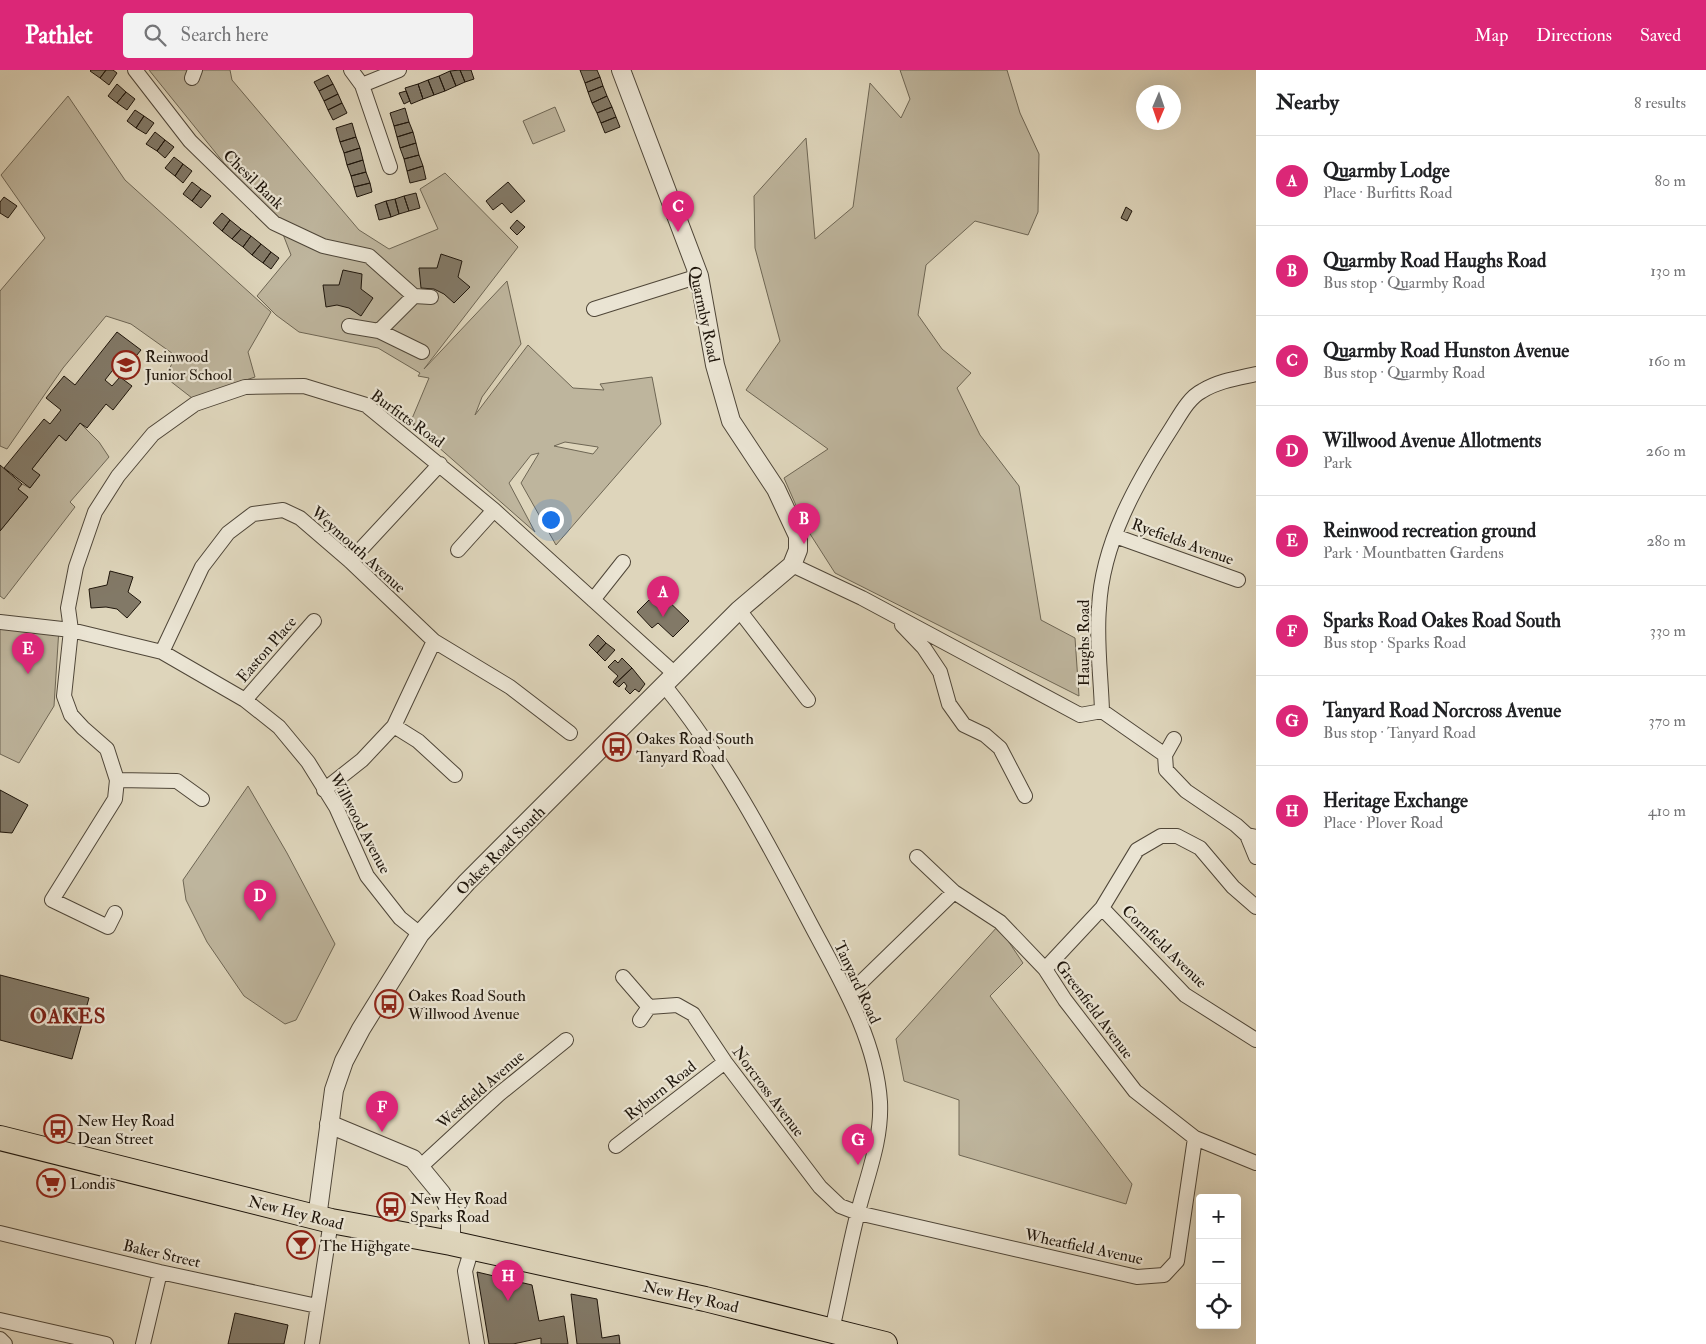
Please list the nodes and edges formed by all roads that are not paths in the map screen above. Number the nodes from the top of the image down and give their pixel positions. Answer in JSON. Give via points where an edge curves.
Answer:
{"nodes":[{"id":1,"x":135,"y":70,"type":"edge"},
{"id":2,"x":352,"y":70,"type":"edge"},
{"id":3,"x":399,"y":70,"type":"edge"},
{"id":4,"x":621,"y":70,"type":"edge"},
{"id":5,"x":362,"y":85,"type":"junction"},
{"id":6,"x":390,"y":167,"type":"dead end"},
{"id":7,"x":700,"y":276,"type":"junction"},
{"id":8,"x":414,"y":296,"type":"junction"},
{"id":9,"x":431,"y":296,"type":"dead end"},
{"id":10,"x":594,"y":309,"type":"dead end"},
{"id":11,"x":349,"y":326,"type":"dead end"},
{"id":12,"x":379,"y":331,"type":"junction"},
{"id":13,"x":422,"y":352,"type":"dead end"},
{"id":14,"x":1256,"y":374,"type":"edge"},
{"id":15,"x":440,"y":464,"type":"junction"},
{"id":16,"x":494,"y":510,"type":"junction"},
{"id":17,"x":1115,"y":536,"type":"junction"},
{"id":18,"x":458,"y":550,"type":"dead end"},
{"id":19,"x":795,"y":558,"type":"junction"},
{"id":20,"x":350,"y":561,"type":"junction"},
{"id":21,"x":623,"y":562,"type":"dead end"},
{"id":22,"x":1238,"y":580,"type":"dead end"},
{"id":23,"x":862,"y":598,"type":"junction"},
{"id":24,"x":594,"y":600,"type":"junction"},
{"id":25,"x":739,"y":610,"type":"junction"},
{"id":26,"x":314,"y":621,"type":"dead end"},
{"id":27,"x":0,"y":622,"type":"edge"},
{"id":28,"x":71,"y":630,"type":"junction"},
{"id":29,"x":434,"y":641,"type":"junction"},
{"id":30,"x":162,"y":652,"type":"junction"},
{"id":31,"x":670,"y":680,"type":"junction"},
{"id":32,"x":245,"y":700,"type":"junction"},
{"id":33,"x":808,"y":700,"type":"dead end"},
{"id":34,"x":1102,"y":710,"type":"junction"},
{"id":35,"x":394,"y":726,"type":"junction"},
{"id":36,"x":570,"y":733,"type":"dead end"},
{"id":37,"x":1174,"y":739,"type":"dead end"},
{"id":38,"x":1165,"y":755,"type":"junction"},
{"id":39,"x":455,"y":775,"type":"dead end"},
{"id":40,"x":117,"y":780,"type":"junction"},
{"id":41,"x":324,"y":790,"type":"junction"},
{"id":42,"x":1025,"y":796,"type":"dead end"},
{"id":43,"x":202,"y":799,"type":"dead end"},
{"id":44,"x":1251,"y":836,"type":"edge"},
{"id":45,"x":917,"y":857,"type":"dead end"},
{"id":46,"x":1256,"y":857,"type":"edge"},
{"id":47,"x":954,"y":892,"type":"junction"},
{"id":48,"x":1256,"y":907,"type":"edge"},
{"id":49,"x":1102,"y":908,"type":"junction"},
{"id":50,"x":115,"y":913,"type":"dead end"},
{"id":51,"x":420,"y":934,"type":"junction"},
{"id":52,"x":1045,"y":969,"type":"junction"},
{"id":53,"x":622,"y":977,"type":"dead end"},
{"id":54,"x":848,"y":995,"type":"junction"},
{"id":55,"x":649,"y":1007,"type":"junction"},
{"id":56,"x":640,"y":1020,"type":"dead end"},
{"id":57,"x":566,"y":1040,"type":"dead end"},
{"id":58,"x":1256,"y":1040,"type":"edge"},
{"id":59,"x":725,"y":1062,"type":"junction"},
{"id":60,"x":329,"y":1124,"type":"junction"},
{"id":61,"x":1195,"y":1138,"type":"junction"},
{"id":62,"x":1,"y":1143,"type":"edge"},
{"id":63,"x":616,"y":1146,"type":"dead end"},
{"id":64,"x":1256,"y":1163,"type":"edge"},
{"id":65,"x":420,"y":1167,"type":"junction"},
{"id":66,"x":858,"y":1213,"type":"junction"},
{"id":67,"x":324,"y":1220,"type":"junction"},
{"id":68,"x":0,"y":1233,"type":"edge"},
{"id":69,"x":461,"y":1246,"type":"junction"},
{"id":70,"x":160,"y":1272,"type":"junction"},
{"id":71,"x":317,"y":1306,"type":"junction"},
{"id":72,"x":0,"y":1320,"type":"edge"},
{"id":73,"x":832,"y":1330,"type":"junction"},
{"id":74,"x":0,"y":1339,"type":"edge"},
{"id":75,"x":6,"y":1344,"type":"edge"},
{"id":76,"x":106,"y":1344,"type":"edge"},
{"id":77,"x":143,"y":1344,"type":"edge"},
{"id":78,"x":312,"y":1344,"type":"edge"},
{"id":79,"x":477,"y":1344,"type":"edge"},
{"id":80,"x":885,"y":1344,"type":"edge"}],
"edges":[{"from":1,"to":8,"type":"street","name":"Chesil Bank","via":[[190,141],[274,223],[323,246],[369,256]]},
{"from":2,"to":5,"type":"street"},
{"from":3,"to":5,"type":"street"},
{"from":4,"to":7,"type":"street","name":"Quarmby Road"},
{"from":5,"to":6,"type":"street"},
{"from":7,"to":10,"type":"street"},
{"from":7,"to":19,"type":"street","name":"Quarmby Road","via":[[715,365],[731,421],[776,489],[798,536]]},
{"from":8,"to":9,"type":"street"},
{"from":8,"to":12,"type":"street"},
{"from":11,"to":12,"type":"street"},
{"from":12,"to":13,"type":"street"},
{"from":14,"to":17,"type":"street","name":"Haughs Road","via":[[1200,391],[1183,410],[1146,468]]},
{"from":15,"to":16,"type":"street","name":"Burfitts Road"},
{"from":15,"to":20,"type":"street"},
{"from":15,"to":28,"type":"street","name":"Burfitts Road","via":[[366,405],[304,386],[246,387],[195,404],[153,434],[118,476],[95,512],[76,567],[68,608]]},
{"from":16,"to":18,"type":"street"},
{"from":16,"to":24,"type":"street","name":"Burfitts Road"},
{"from":17,"to":22,"type":"street","name":"Ryefields Avenue"},
{"from":17,"to":34,"type":"street","name":"Haughs Road","via":[[1103,572],[1098,608]]},
{"from":19,"to":23,"type":"street","name":"Haughs Road"},
{"from":19,"to":25,"type":"street","name":"Oakes Road South"},
{"from":20,"to":29,"type":"street","name":"Weymouth Avenue"},
{"from":20,"to":30,"type":"street","name":"Weymouth Avenue","via":[[292,514],[283,510],[253,514],[228,533],[202,568]]},
{"from":21,"to":24,"type":"street"},
{"from":23,"to":34,"type":"street","name":"Haughs Road","via":[[1080,715]]},
{"from":23,"to":42,"type":"street","name":"Haughs Road","via":[[906,628],[924,648],[940,672],[949,704],[964,725],[985,735],[1000,748]]},
{"from":24,"to":31,"type":"street","name":"Burfitts Road"},
{"from":25,"to":31,"type":"street","name":"Oakes Road South"},
{"from":25,"to":33,"type":"street"},
{"from":26,"to":32,"type":"street","name":"Easton Place"},
{"from":27,"to":28,"type":"street","name":"Willwood Avenue"},
{"from":28,"to":30,"type":"street","name":"Willwood Avenue"},
{"from":28,"to":40,"type":"street","name":"Burfitts Road","via":[[64,696],[71,715],[106,748]]},
{"from":29,"to":35,"type":"street"},
{"from":29,"to":36,"type":"street","name":"Weymouth Avenue","via":[[510,687]]},
{"from":30,"to":32,"type":"street","name":"Willwood Avenue"},
{"from":31,"to":51,"type":"street","name":"Oakes Road South","via":[[467,882]]},
{"from":31,"to":54,"type":"street","name":"Tanyard Road","via":[[686,713],[756,820]]},
{"from":32,"to":41,"type":"street","name":"Willwood Avenue","via":[[279,727],[308,762]]},
{"from":34,"to":38,"type":"street"},
{"from":35,"to":39,"type":"street","via":[[418,741]]},
{"from":35,"to":41,"type":"street","via":[[362,760]]},
{"from":37,"to":38,"type":"street"},
{"from":38,"to":44,"type":"street","via":[[1170,777],[1211,810]]},
{"from":40,"to":43,"type":"street","via":[[177,781]]},
{"from":40,"to":50,"type":"street","via":[[115,799],[52,900],[108,927]]},
{"from":41,"to":51,"type":"street","name":"Willwood Avenue","via":[[336,807],[367,876],[400,918]]},
{"from":44,"to":46,"type":"street"},
{"from":45,"to":47,"type":"street","name":"Greenfield Avenue"},
{"from":47,"to":52,"type":"street","name":"Greenfield Avenue","via":[[1000,922]]},
{"from":47,"to":54,"type":"street"},
{"from":48,"to":49,"type":"street","via":[[1233,887],[1200,848],[1177,836],[1161,836],[1137,850]]},
{"from":49,"to":52,"type":"street"},
{"from":49,"to":58,"type":"street","name":"Cornfield Avenue","via":[[1185,995]]},
{"from":51,"to":60,"type":"street","name":"Oakes Road South","via":[[360,1029],[344,1061],[334,1090]]},
{"from":52,"to":61,"type":"street","name":"Greenfield Avenue","via":[[1135,1091]]},
{"from":53,"to":55,"type":"street"},
{"from":54,"to":66,"type":"street","name":"Tanyard Road","via":[[870,1052],[880,1102],[877,1144]]},
{"from":55,"to":56,"type":"street"},
{"from":55,"to":59,"type":"street","name":"Norcross Avenue","via":[[677,1005],[694,1014]]},
{"from":57,"to":65,"type":"street","name":"Westfield Avenue","via":[[478,1113]]},
{"from":59,"to":63,"type":"street","name":"Ryburn Road"},
{"from":59,"to":66,"type":"street","name":"Norcross Avenue","via":[[820,1187],[840,1206]]},
{"from":60,"to":65,"type":"street","via":[[413,1159]]},
{"from":60,"to":67,"type":"street","name":"Oakes Road South","via":[[322,1181]]},
{"from":61,"to":64,"type":"street","name":"Greenfield Avenue"},
{"from":61,"to":66,"type":"street","name":"Wheatfield Avenue","via":[[1177,1261],[1164,1275],[1137,1277]]},
{"from":62,"to":67,"type":"highway","name":"New Hey Road"},
{"from":65,"to":69,"type":"street","via":[[441,1193],[451,1212]]},
{"from":66,"to":73,"type":"street","name":"Tanyard Road"},
{"from":67,"to":69,"type":"highway","name":"New Hey Road"},
{"from":67,"to":71,"type":"street"},
{"from":68,"to":70,"type":"street","name":"Baker Street"},
{"from":69,"to":73,"type":"highway","name":"New Hey Road"},
{"from":69,"to":79,"type":"street"},
{"from":70,"to":71,"type":"street","name":"Baker Street"},
{"from":70,"to":77,"type":"street"},
{"from":71,"to":78,"type":"street"},
{"from":72,"to":76,"type":"street"},
{"from":73,"to":80,"type":"highway","name":"New Hey Road"},
{"from":74,"to":75,"type":"street"}]}
